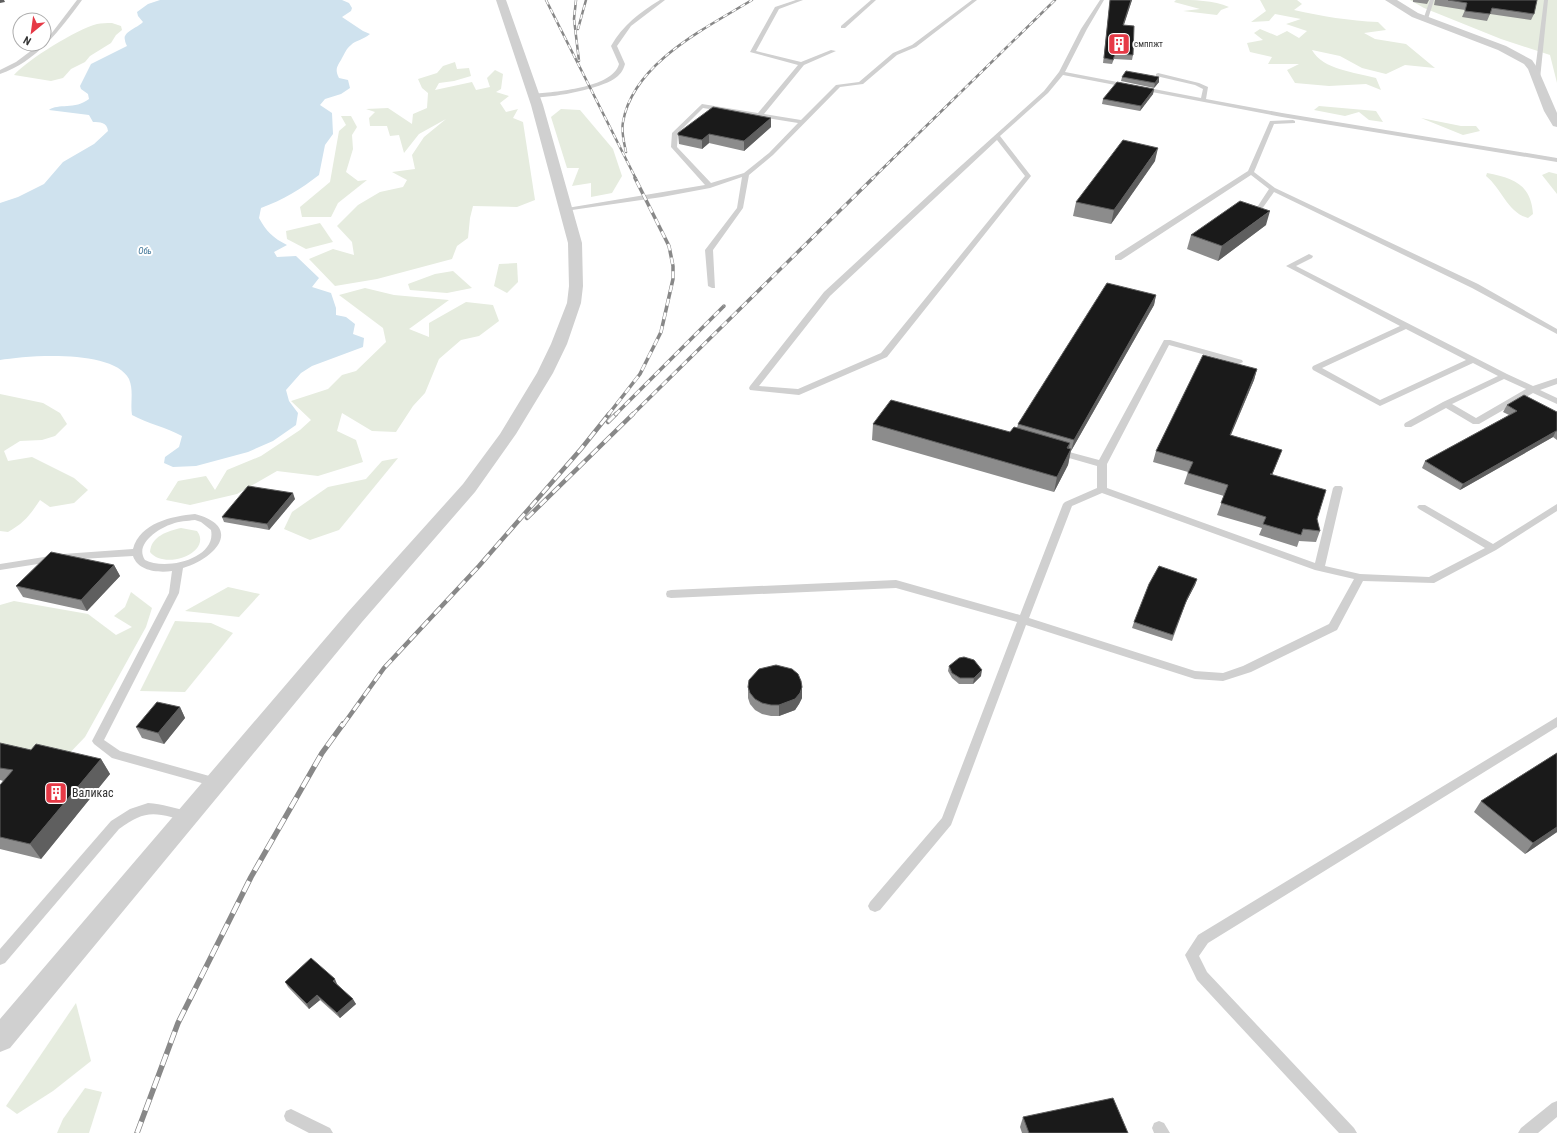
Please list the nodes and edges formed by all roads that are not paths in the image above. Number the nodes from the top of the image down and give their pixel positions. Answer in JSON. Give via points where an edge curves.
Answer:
{"nodes":[{"id":1,"x":80,"y":0,"type":"edge"},
{"id":2,"x":501,"y":0,"type":"edge"},
{"id":3,"x":663,"y":0,"type":"edge"},
{"id":4,"x":801,"y":0,"type":"edge"},
{"id":5,"x":874,"y":0,"type":"edge"},
{"id":6,"x":975,"y":0,"type":"edge"},
{"id":7,"x":1102,"y":0,"type":"edge"},
{"id":8,"x":1390,"y":0,"type":"edge"},
{"id":9,"x":1432,"y":0,"type":"edge"},
{"id":10,"x":1546,"y":0,"type":"edge"},
{"id":11,"x":1425,"y":19,"type":"junction"},
{"id":12,"x":843,"y":27,"type":"dead end"},
{"id":13,"x":52,"y":35,"type":"edge"},
{"id":14,"x":833,"y":51,"type":"dead end"},
{"id":15,"x":32,"y":52,"type":"edge"},
{"id":16,"x":802,"y":64,"type":"junction"},
{"id":17,"x":0,"y":72,"type":"edge"},
{"id":18,"x":1062,"y":74,"type":"junction"},
{"id":19,"x":1158,"y":75,"type":"edge"},
{"id":20,"x":1538,"y":79,"type":"junction"},
{"id":21,"x":533,"y":96,"type":"junction"},
{"id":22,"x":1203,"y":101,"type":"junction"},
{"id":23,"x":760,"y":115,"type":"junction"},
{"id":24,"x":1315,"y":121,"type":"junction"},
{"id":25,"x":802,"y":122,"type":"junction"},
{"id":26,"x":1557,"y":124,"type":"edge"},
{"id":27,"x":997,"y":136,"type":"junction"},
{"id":28,"x":1557,"y":160,"type":"edge"},
{"id":29,"x":1251,"y":172,"type":"junction"},
{"id":30,"x":746,"y":174,"type":"junction"},
{"id":31,"x":710,"y":186,"type":"junction"},
{"id":32,"x":1273,"y":189,"type":"junction"},
{"id":33,"x":567,"y":210,"type":"junction"},
{"id":34,"x":1255,"y":215,"type":"edge"},
{"id":35,"x":1309,"y":256,"type":"dead end"},
{"id":36,"x":1118,"y":258,"type":"dead end"},
{"id":37,"x":712,"y":286,"type":"dead end"},
{"id":38,"x":1406,"y":326,"type":"junction"},
{"id":39,"x":1557,"y":332,"type":"edge"},
{"id":40,"x":1473,"y":360,"type":"junction"},
{"id":41,"x":1239,"y":362,"type":"dead end"},
{"id":42,"x":1504,"y":376,"type":"junction"},
{"id":43,"x":1557,"y":381,"type":"edge"},
{"id":44,"x":1531,"y":390,"type":"junction"},
{"id":45,"x":1557,"y":401,"type":"edge"},
{"id":46,"x":1446,"y":404,"type":"junction"},
{"id":47,"x":1408,"y":425,"type":"dead end"},
{"id":48,"x":1050,"y":449,"type":"edge"},
{"id":49,"x":1102,"y":464,"type":"junction"},
{"id":50,"x":1338,"y":488,"type":"dead end"},
{"id":51,"x":1102,"y":490,"type":"junction"},
{"id":52,"x":1422,"y":507,"type":"dead end"},
{"id":53,"x":1557,"y":507,"type":"edge"},
{"id":54,"x":1493,"y":548,"type":"junction"},
{"id":55,"x":136,"y":552,"type":"junction"},
{"id":56,"x":178,"y":566,"type":"junction"},
{"id":57,"x":0,"y":567,"type":"edge"},
{"id":58,"x":1319,"y":568,"type":"junction"},
{"id":59,"x":1360,"y":577,"type":"junction"},
{"id":60,"x":671,"y":594,"type":"dead end"},
{"id":61,"x":1023,"y":620,"type":"junction"},
{"id":62,"x":1557,"y":721,"type":"edge"},
{"id":63,"x":216,"y":782,"type":"junction"},
{"id":64,"x":185,"y":816,"type":"junction"},
{"id":65,"x":875,"y":906,"type":"dead end"},
{"id":66,"x":0,"y":959,"type":"edge"},
{"id":67,"x":0,"y":1039,"type":"edge"},
{"id":68,"x":1557,"y":1108,"type":"edge"},
{"id":69,"x":291,"y":1116,"type":"dead end"},
{"id":70,"x":325,"y":1133,"type":"edge"},
{"id":71,"x":1349,"y":1133,"type":"edge"},
{"id":72,"x":1526,"y":1133,"type":"edge"}],
"edges":[{"from":1,"to":13,"type":"lane"},
{"from":2,"to":21,"type":"street"},
{"from":3,"to":21,"type":"lane","via":[[636,17],[620,33],[614,46],[622,64],[620,72],[615,76],[590,87]]},
{"from":4,"to":16,"type":"lane","via":[[777,8],[753,52]]},
{"from":5,"to":12,"type":"lane"},
{"from":6,"to":25,"type":"lane","via":[[914,46],[895,54],[861,83],[838,86]]},
{"from":7,"to":18,"type":"lane","via":[[1084,29]]},
{"from":8,"to":11,"type":"street"},
{"from":9,"to":11,"type":"lane"},
{"from":10,"to":20,"type":"lane"},
{"from":11,"to":20,"type":"street","via":[[1517,55],[1531,65]]},
{"from":14,"to":16,"type":"lane"},
{"from":15,"to":17,"type":"lane"},
{"from":16,"to":23,"type":"lane"},
{"from":18,"to":22,"type":"lane"},
{"from":18,"to":27,"type":"lane"},
{"from":19,"to":22,"type":"lane","via":[[1206,88]]},
{"from":20,"to":26,"type":"street"},
{"from":21,"to":33,"type":"street"},
{"from":22,"to":24,"type":"lane"},
{"from":23,"to":25,"type":"lane"},
{"from":23,"to":31,"type":"lane","via":[[702,106],[675,133],[674,147]]},
{"from":24,"to":28,"type":"lane"},
{"from":24,"to":29,"type":"lane","via":[[1272,122]]},
{"from":25,"to":30,"type":"lane","via":[[771,154]]},
{"from":27,"to":27,"type":"lane","via":[[827,294],[752,388],[799,392],[884,355],[1028,176]]},
{"from":29,"to":32,"type":"lane"},
{"from":29,"to":36,"type":"lane"},
{"from":30,"to":31,"type":"lane"},
{"from":30,"to":37,"type":"lane","via":[[740,208],[709,250]]},
{"from":31,"to":33,"type":"lane"},
{"from":32,"to":34,"type":"lane"},
{"from":32,"to":39,"type":"lane","via":[[1475,286]]},
{"from":33,"to":63,"type":"street","via":[[575,243],[574,303],[545,373],[508,434],[469,488],[354,617]]},
{"from":35,"to":38,"type":"lane","via":[[1290,266]]},
{"from":38,"to":40,"type":"lane"},
{"from":38,"to":40,"type":"lane","via":[[1316,368],[1380,403]]},
{"from":40,"to":42,"type":"lane"},
{"from":41,"to":49,"type":"lane","via":[[1167,342]]},
{"from":42,"to":44,"type":"lane"},
{"from":42,"to":46,"type":"lane"},
{"from":43,"to":44,"type":"lane"},
{"from":44,"to":45,"type":"lane"},
{"from":44,"to":46,"type":"lane","via":[[1476,422]]},
{"from":46,"to":47,"type":"lane"},
{"from":48,"to":49,"type":"lane"},
{"from":49,"to":51,"type":"lane"},
{"from":50,"to":58,"type":"lane"},
{"from":51,"to":58,"type":"lane"},
{"from":51,"to":61,"type":"lane","via":[[1068,504]]},
{"from":52,"to":54,"type":"lane"},
{"from":53,"to":54,"type":"lane"},
{"from":54,"to":59,"type":"lane","via":[[1430,581]]},
{"from":55,"to":56,"type":"lane","via":[[138,558],[149,566]]},
{"from":55,"to":56,"type":"lane","via":[[141,538],[165,522],[186,518],[210,522],[217,533],[213,546],[199,558]]},
{"from":55,"to":57,"type":"lane","via":[[63,557]]},
{"from":56,"to":63,"type":"lane","via":[[174,593],[98,741],[116,755]]},
{"from":58,"to":59,"type":"lane"},
{"from":59,"to":61,"type":"lane","via":[[1333,627],[1248,669],[1223,677],[1195,675]]},
{"from":60,"to":61,"type":"lane","via":[[896,584]]},
{"from":61,"to":65,"type":"lane","via":[[947,821]]},
{"from":62,"to":71,"type":"lane","via":[[1203,939],[1192,955],[1202,976]]},
{"from":63,"to":64,"type":"street"},
{"from":64,"to":66,"type":"lane","via":[[166,810],[143,808],[115,825]]},
{"from":64,"to":67,"type":"street"},
{"from":68,"to":72,"type":"lane"},
{"from":69,"to":70,"type":"lane"}]}
